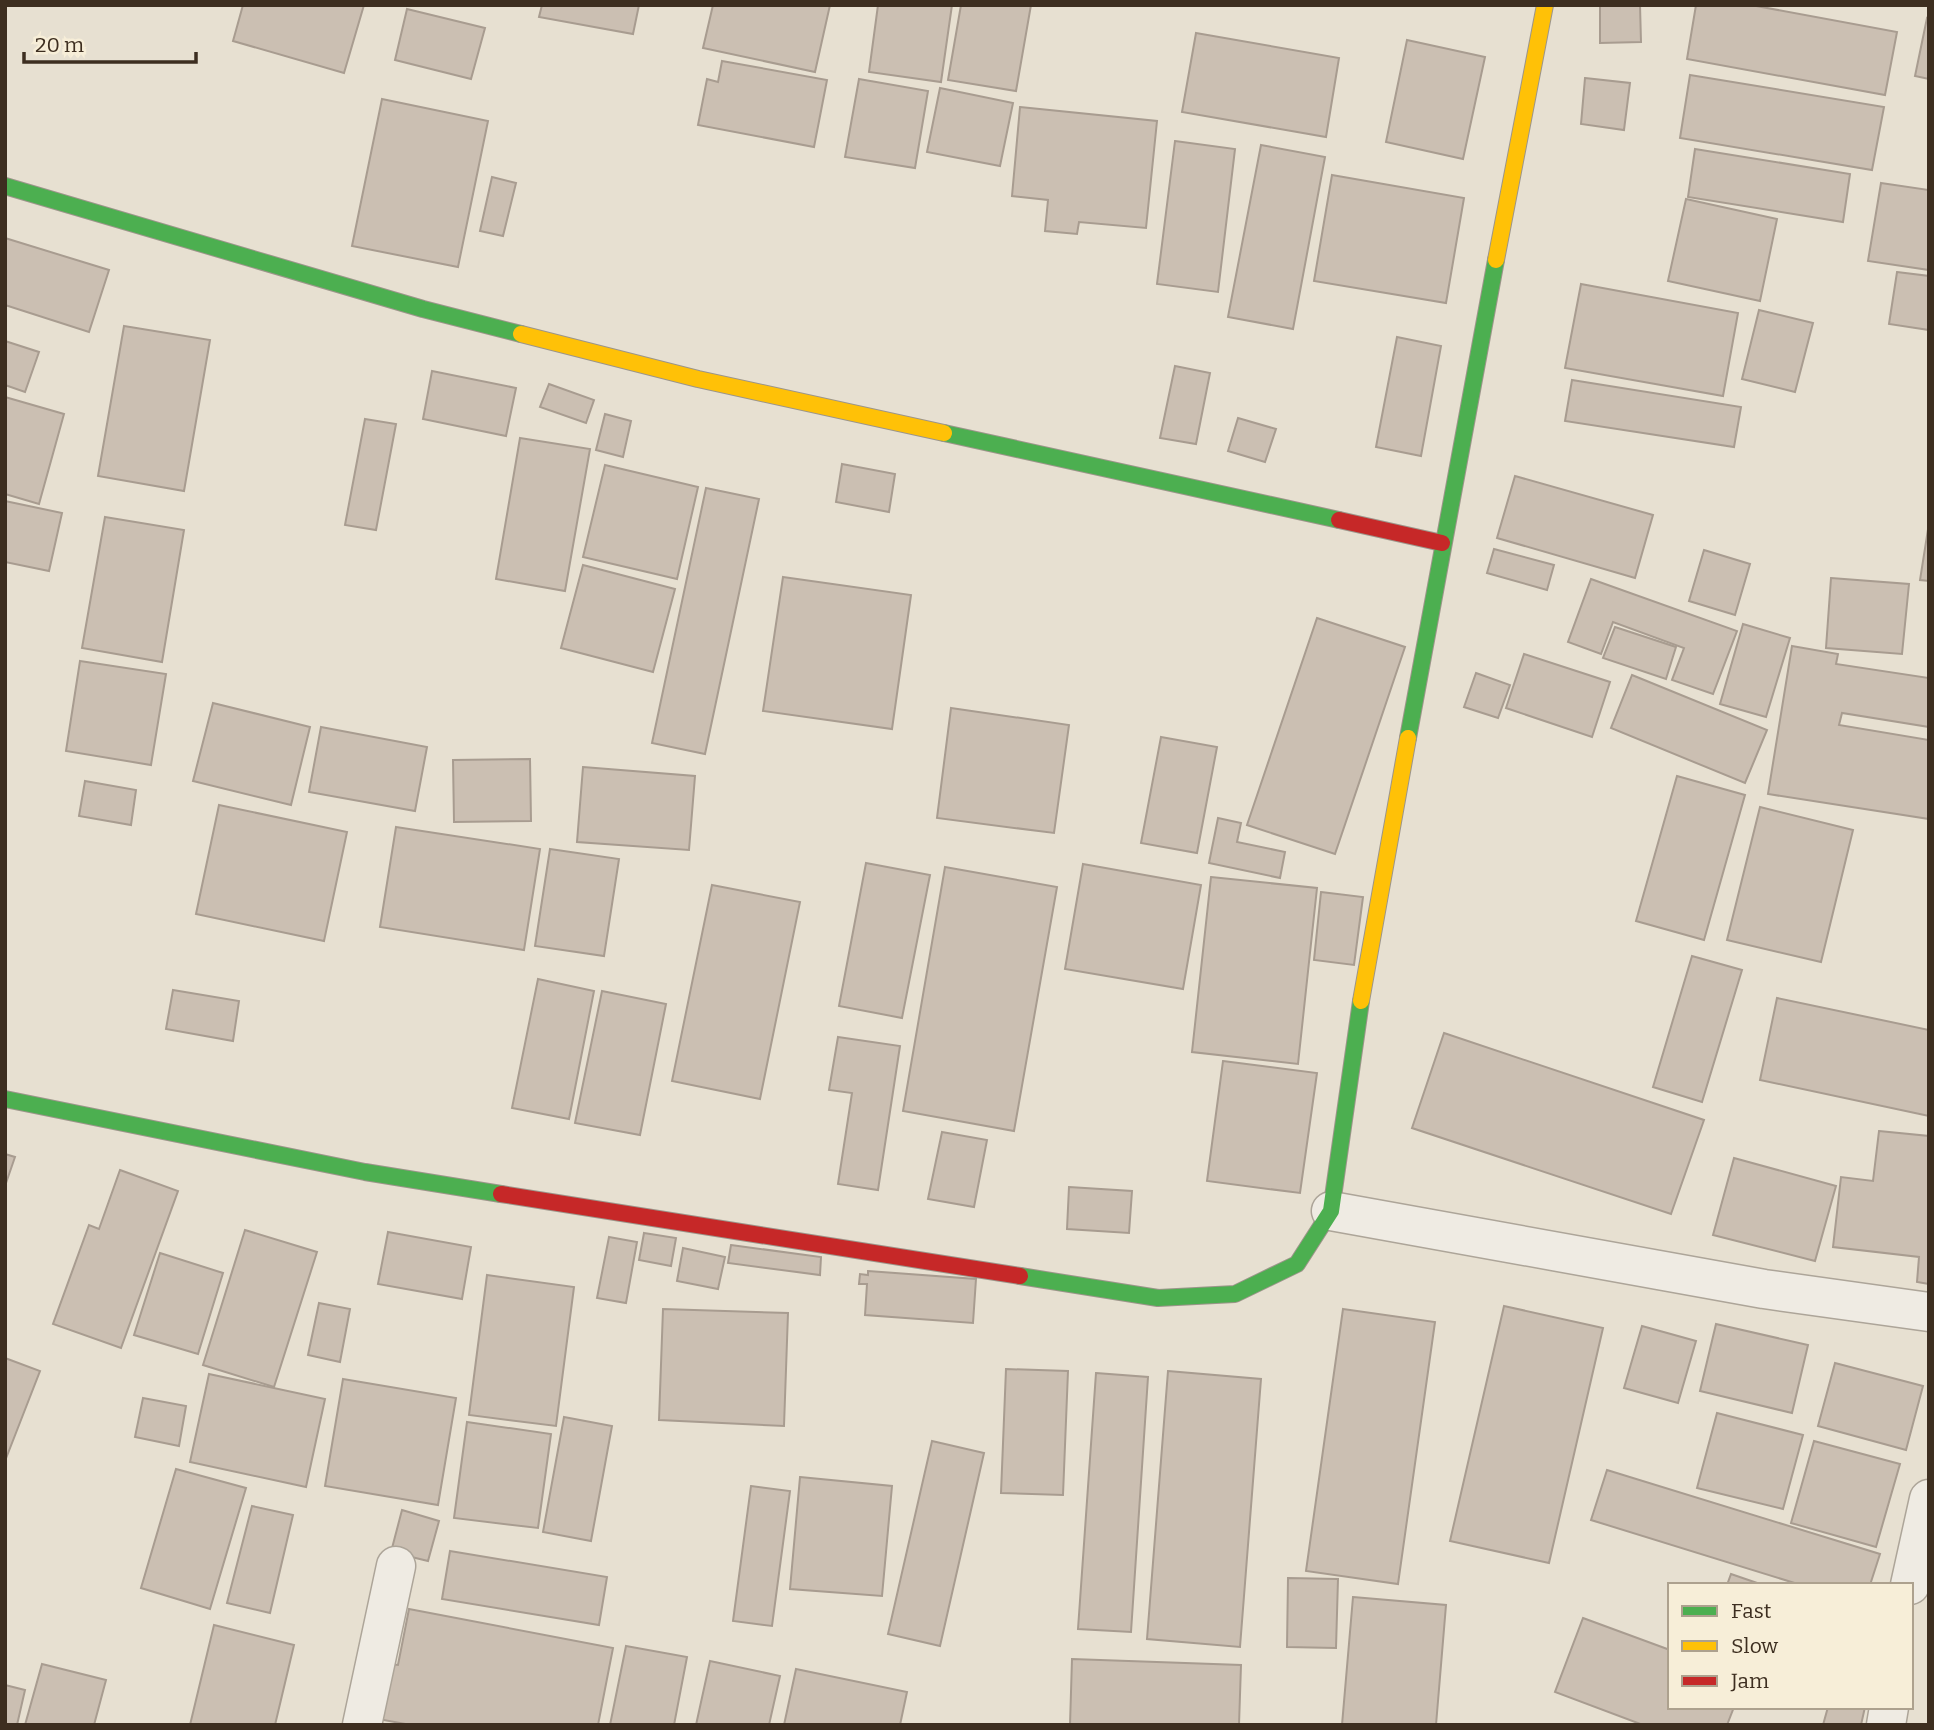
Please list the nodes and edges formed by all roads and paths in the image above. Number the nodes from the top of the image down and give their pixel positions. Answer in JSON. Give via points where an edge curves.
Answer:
{"nodes":[{"id":1,"x":1545,"y":5,"type":"edge"},
{"id":2,"x":5,"y":187,"type":"edge"},
{"id":3,"x":1442,"y":543,"type":"junction"},
{"id":4,"x":5,"y":1099,"type":"edge"},
{"id":5,"x":1331,"y":1211,"type":"junction"},
{"id":6,"x":1929,"y":1312,"type":"edge"},
{"id":7,"x":1929,"y":1499,"type":"edge"},
{"id":8,"x":397,"y":1566,"type":"dead end"},
{"id":9,"x":1910,"y":1583,"type":"edge"},
{"id":10,"x":362,"y":1725,"type":"edge"}],
"edges":[{"from":1,"to":3,"type":"street"},
{"from":2,"to":3,"type":"street","via":[[423,309],[698,379]]},
{"from":3,"to":5,"type":"street","via":[[1359,1013]]},
{"from":4,"to":5,"type":"street","via":[[365,1172],[1158,1298],[1235,1294],[1297,1264]]},
{"from":5,"to":6,"type":"street","via":[[1764,1289]]},
{"from":7,"to":9,"type":"street"},
{"from":8,"to":10,"type":"street"}]}
